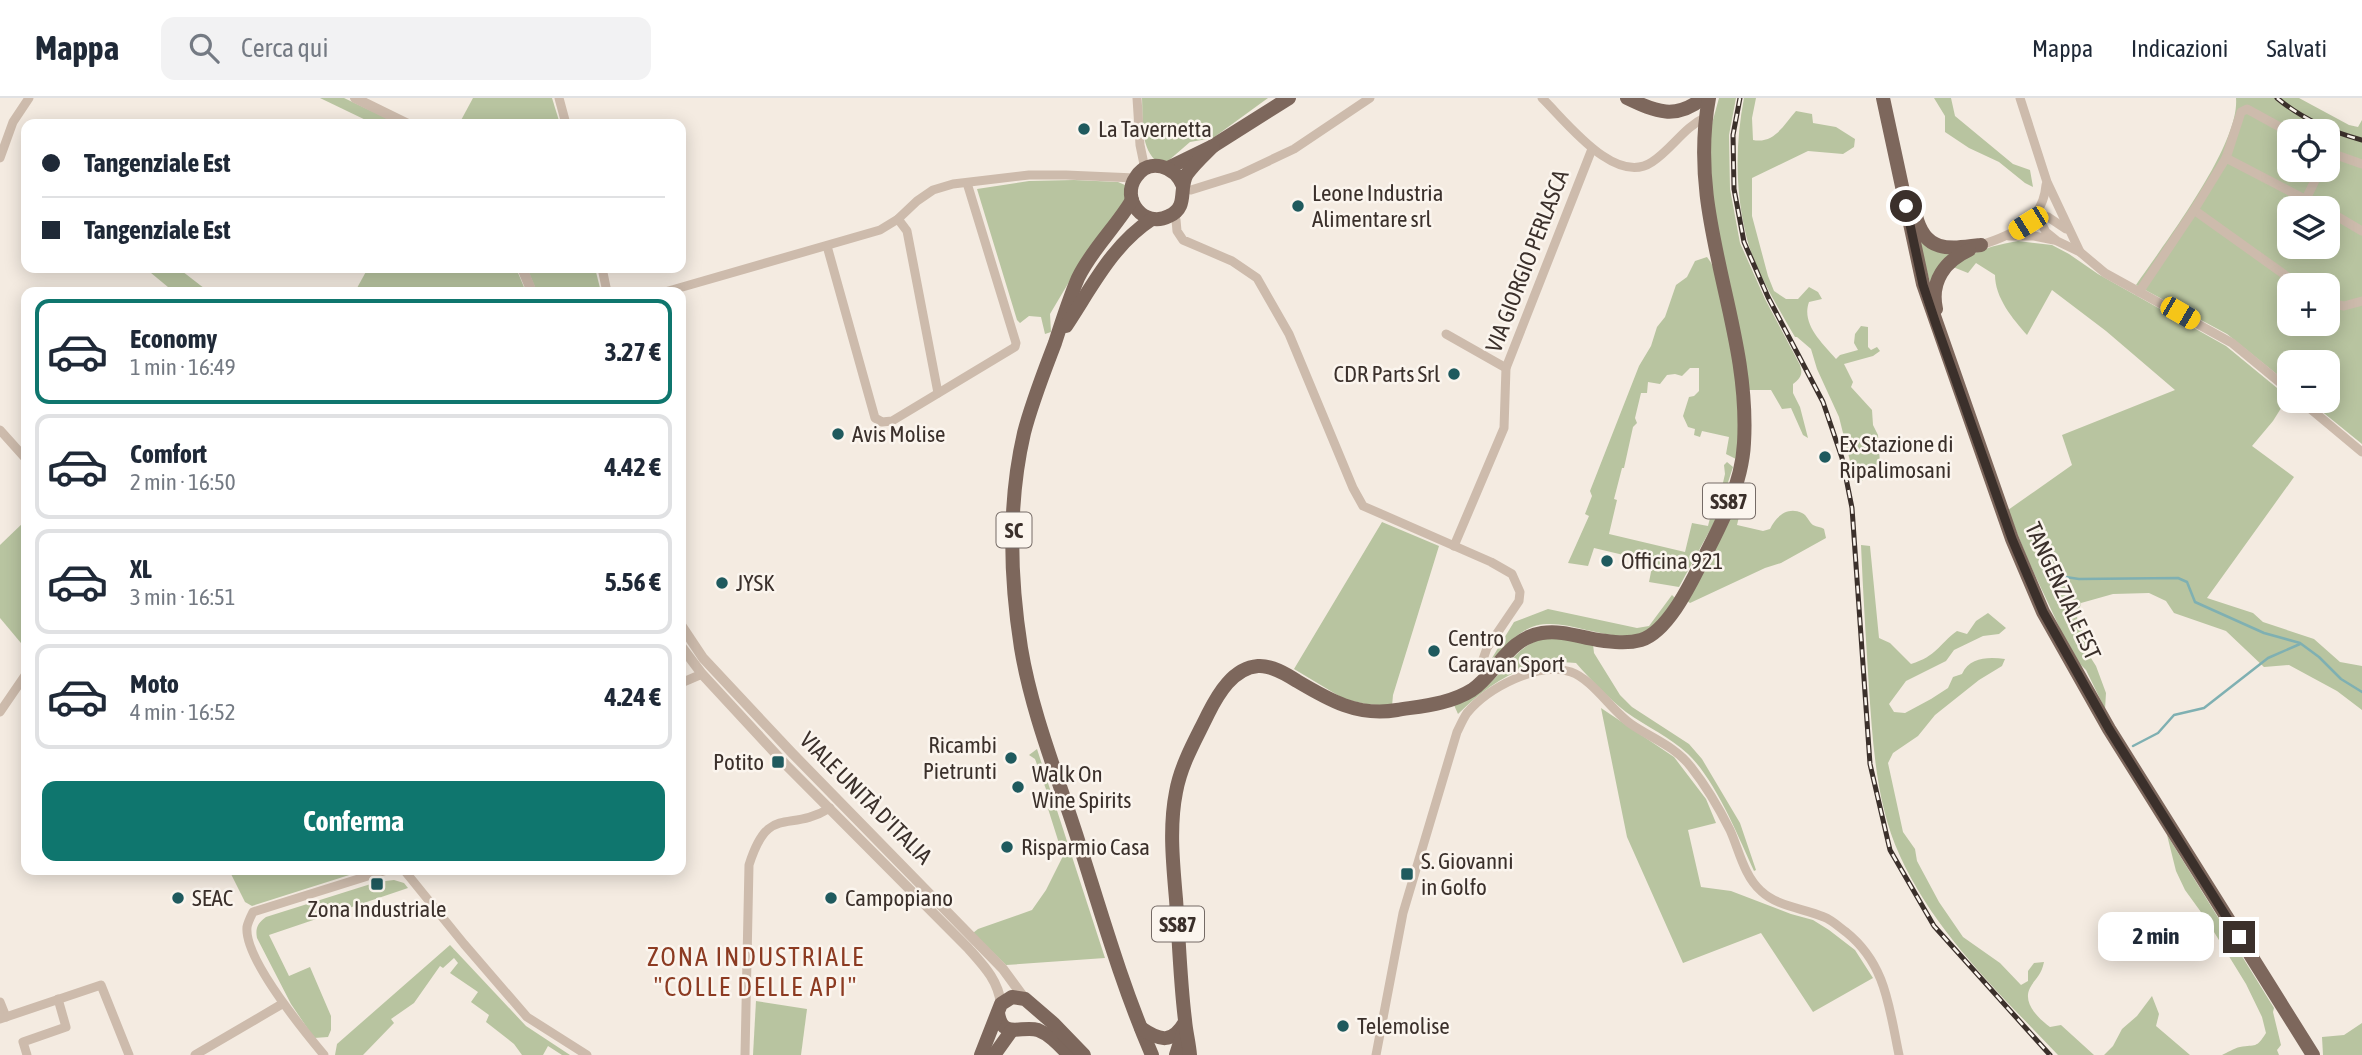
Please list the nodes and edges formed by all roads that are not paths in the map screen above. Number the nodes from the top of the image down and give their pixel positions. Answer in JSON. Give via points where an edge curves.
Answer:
{"nodes":[{"id":1,"x":26,"y":98,"type":"edge"},
{"id":2,"x":355,"y":98,"type":"edge"},
{"id":3,"x":559,"y":98,"type":"edge"},
{"id":4,"x":1136,"y":98,"type":"edge"},
{"id":5,"x":1289,"y":98,"type":"edge"},
{"id":6,"x":1370,"y":98,"type":"edge"},
{"id":7,"x":1542,"y":98,"type":"edge"},
{"id":8,"x":1627,"y":98,"type":"edge"},
{"id":9,"x":1703,"y":98,"type":"edge"},
{"id":10,"x":1709,"y":98,"type":"edge"},
{"id":11,"x":1883,"y":98,"type":"edge"},
{"id":12,"x":2020,"y":98,"type":"edge"},
{"id":13,"x":1706,"y":117,"type":"junction"},
{"id":14,"x":398,"y":119,"type":"edge"},
{"id":15,"x":565,"y":119,"type":"edge"},
{"id":16,"x":2277,"y":125,"type":"edge"},
{"id":17,"x":1213,"y":146,"type":"junction"},
{"id":18,"x":1592,"y":149,"type":"junction"},
{"id":19,"x":2340,"y":157,"type":"edge"},
{"id":20,"x":2226,"y":158,"type":"junction"},
{"id":21,"x":0,"y":159,"type":"edge"},
{"id":22,"x":2362,"y":164,"type":"edge"},
{"id":23,"x":1168,"y":168,"type":"junction"},
{"id":24,"x":1140,"y":173,"type":"junction"},
{"id":25,"x":2046,"y":182,"type":"junction"},
{"id":26,"x":967,"y":183,"type":"junction"},
{"id":27,"x":1901,"y":186,"type":"junction"},
{"id":28,"x":1187,"y":188,"type":"junction"},
{"id":29,"x":2300,"y":196,"type":"edge"},
{"id":30,"x":1132,"y":200,"type":"junction"},
{"id":31,"x":2194,"y":210,"type":"junction"},
{"id":32,"x":2036,"y":215,"type":"junction"},
{"id":33,"x":2340,"y":218,"type":"edge"},
{"id":34,"x":898,"y":219,"type":"junction"},
{"id":35,"x":1152,"y":219,"type":"junction"},
{"id":36,"x":1177,"y":220,"type":"dead end"},
{"id":37,"x":2362,"y":231,"type":"edge"},
{"id":38,"x":2069,"y":233,"type":"junction"},
{"id":39,"x":2007,"y":236,"type":"junction"},
{"id":40,"x":2057,"y":241,"type":"junction"},
{"id":41,"x":1981,"y":245,"type":"junction"},
{"id":42,"x":827,"y":246,"type":"junction"},
{"id":43,"x":2080,"y":252,"type":"junction"},
{"id":44,"x":2282,"y":273,"type":"edge"},
{"id":45,"x":683,"y":287,"type":"edge"},
{"id":46,"x":2139,"y":292,"type":"junction"},
{"id":47,"x":2362,"y":301,"type":"edge"},
{"id":48,"x":2340,"y":305,"type":"edge"},
{"id":49,"x":1936,"y":324,"type":"junction"},
{"id":50,"x":1447,"y":334,"type":"dead end"},
{"id":51,"x":1054,"y":345,"type":"junction"},
{"id":52,"x":1506,"y":368,"type":"junction"},
{"id":53,"x":2277,"y":380,"type":"edge"},
{"id":54,"x":938,"y":393,"type":"junction"},
{"id":55,"x":2315,"y":413,"type":"edge"},
{"id":56,"x":0,"y":430,"type":"edge"},
{"id":57,"x":2362,"y":452,"type":"edge"},
{"id":58,"x":21,"y":453,"type":"edge"},
{"id":59,"x":1454,"y":546,"type":"junction"},
{"id":60,"x":686,"y":632,"type":"edge"},
{"id":61,"x":686,"y":653,"type":"edge"},
{"id":62,"x":1482,"y":663,"type":"dead end"},
{"id":63,"x":702,"y":674,"type":"junction"},
{"id":64,"x":686,"y":680,"type":"edge"},
{"id":65,"x":21,"y":681,"type":"edge"},
{"id":66,"x":0,"y":712,"type":"edge"},
{"id":67,"x":830,"y":808,"type":"junction"},
{"id":68,"x":371,"y":875,"type":"edge"},
{"id":69,"x":408,"y":875,"type":"edge"},
{"id":70,"x":58,"y":999,"type":"junction"},
{"id":71,"x":0,"y":1002,"type":"edge"},
{"id":72,"x":1028,"y":1002,"type":"junction"},
{"id":73,"x":282,"y":1004,"type":"junction"},
{"id":74,"x":1000,"y":1009,"type":"junction"},
{"id":75,"x":3,"y":1018,"type":"edge"},
{"id":76,"x":1185,"y":1022,"type":"junction"},
{"id":77,"x":1140,"y":1026,"type":"junction"},
{"id":78,"x":1027,"y":1027,"type":"junction"},
{"id":79,"x":1012,"y":1030,"type":"junction"},
{"id":80,"x":27,"y":1055,"type":"edge"},
{"id":81,"x":129,"y":1055,"type":"edge"},
{"id":82,"x":195,"y":1055,"type":"edge"},
{"id":83,"x":324,"y":1055,"type":"edge"},
{"id":84,"x":587,"y":1055,"type":"edge"},
{"id":85,"x":745,"y":1055,"type":"edge"},
{"id":86,"x":981,"y":1055,"type":"edge"},
{"id":87,"x":994,"y":1055,"type":"edge"},
{"id":88,"x":1069,"y":1055,"type":"edge"},
{"id":89,"x":1084,"y":1055,"type":"edge"},
{"id":90,"x":1144,"y":1055,"type":"edge"},
{"id":91,"x":1152,"y":1055,"type":"edge"},
{"id":92,"x":1176,"y":1055,"type":"edge"},
{"id":93,"x":1190,"y":1055,"type":"edge"},
{"id":94,"x":1376,"y":1055,"type":"edge"},
{"id":95,"x":1899,"y":1055,"type":"edge"},
{"id":96,"x":2313,"y":1055,"type":"edge"}],
"edges":[{"from":1,"to":21,"type":"street"},
{"from":2,"to":14,"type":"street"},
{"from":3,"to":15,"type":"street"},
{"from":4,"to":24,"type":"street"},
{"from":5,"to":17,"type":"main road"},
{"from":6,"to":28,"type":"street","via":[[1294,149],[1239,176]]},
{"from":7,"to":18,"type":"street"},
{"from":8,"to":9,"type":"main road","via":[[1666,113],[1692,107]]},
{"from":10,"to":13,"type":"main road","number":"SS87"},
{"from":11,"to":27,"type":"main road","name":"TANGENZIALE EST"},
{"from":12,"to":25,"type":"street"},
{"from":13,"to":18,"type":"street","via":[[1692,123],[1645,166],[1622,166]]},
{"from":13,"to":76,"type":"main road","number":"SS87","via":[[1704,179],[1740,366],[1744,444],[1732,495],[1678,605],[1660,628],[1643,640],[1537,634],[1507,652],[1468,692],[1444,702],[1388,712],[1360,711],[1333,702],[1280,671],[1259,666],[1225,685],[1184,765],[1171,826]]},
{"from":16,"to":20,"type":"street","via":[[2247,109],[2241,112]]},
{"from":17,"to":23,"type":"main road"},
{"from":17,"to":28,"type":"main road","via":[[1187,174]]},
{"from":18,"to":52,"type":"street","name":"VIA GIORGIO PERLASCA"},
{"from":19,"to":22,"type":"street"},
{"from":20,"to":29,"type":"street"},
{"from":20,"to":31,"type":"street"},
{"from":23,"to":24,"type":"main road","via":[[1156,166]]},
{"from":23,"to":28,"type":"main road"},
{"from":24,"to":26,"type":"street"},
{"from":24,"to":30,"type":"main road","via":[[1131,188]]},
{"from":25,"to":32,"type":"street","via":[[2045,199]]},
{"from":25,"to":38,"type":"street"},
{"from":26,"to":34,"type":"street","via":[[933,190]]},
{"from":26,"to":54,"type":"street","via":[[1016,342],[1015,347]]},
{"from":27,"to":41,"type":"main road","via":[[1927,239],[1940,247]]},
{"from":27,"to":49,"type":"main road","name":"TANGENZIALE EST"},
{"from":28,"to":35,"type":"main road","via":[[1175,213]]},
{"from":30,"to":35,"type":"main road","via":[[1137,210]]},
{"from":30,"to":51,"type":"main road","number":"SC","via":[[1097,244],[1079,277]]},
{"from":31,"to":44,"type":"street"},
{"from":31,"to":46,"type":"street"},
{"from":32,"to":38,"type":"street","via":[[2048,217]]},
{"from":32,"to":39,"type":"street"},
{"from":32,"to":40,"type":"street"},
{"from":33,"to":37,"type":"street"},
{"from":34,"to":42,"type":"street","via":[[880,230]]},
{"from":34,"to":54,"type":"street","via":[[907,231]]},
{"from":35,"to":51,"type":"main road","number":"SC","via":[[1110,258]]},
{"from":36,"to":59,"type":"street","via":[[1183,240],[1232,261],[1257,278],[1289,334],[1363,506]]},
{"from":38,"to":43,"type":"street"},
{"from":39,"to":40,"type":"street"},
{"from":39,"to":41,"type":"street"},
{"from":40,"to":43,"type":"street"},
{"from":41,"to":49,"type":"main road","via":[[1954,257],[1941,273],[1935,292]]},
{"from":42,"to":45,"type":"street"},
{"from":42,"to":54,"type":"street","via":[[875,418],[892,421]]},
{"from":43,"to":46,"type":"street"},
{"from":46,"to":53,"type":"street","via":[[2232,343]]},
{"from":47,"to":48,"type":"street"},
{"from":49,"to":96,"type":"main road","name":"TANGENZIALE EST","via":[[2012,539],[2043,612],[2109,729]]},
{"from":50,"to":52,"type":"street"},
{"from":51,"to":77,"type":"main road","number":"SC","via":[[1030,411],[1016,484],[1015,602],[1039,718]]},
{"from":52,"to":59,"type":"street","name":"VIA GIORGIO PERLASCA","via":[[1504,428]]},
{"from":55,"to":57,"type":"street"},
{"from":56,"to":58,"type":"street"},
{"from":59,"to":62,"type":"street","via":[[1512,574],[1520,592]]},
{"from":60,"to":72,"type":"street","name":"VIALE UNITÀ D'ITALIA","via":[[703,658],[1003,969]]},
{"from":61,"to":63,"type":"street","name":"VIALE UNITÀ D'ITALIA"},
{"from":63,"to":64,"type":"street"},
{"from":63,"to":67,"type":"street","name":"VIALE UNITÀ D'ITALIA"},
{"from":65,"to":66,"type":"street"},
{"from":67,"to":74,"type":"street","name":"VIALE UNITÀ D'ITALIA","via":[[994,978]]},
{"from":67,"to":85,"type":"street","via":[[774,824],[753,852]]},
{"from":68,"to":73,"type":"street","via":[[253,912],[247,928],[254,951]]},
{"from":69,"to":84,"type":"street","via":[[527,1017]]},
{"from":70,"to":75,"type":"street"},
{"from":70,"to":80,"type":"street","via":[[66,1027],[23,1042]]},
{"from":70,"to":81,"type":"street","via":[[101,985]]},
{"from":71,"to":75,"type":"street"},
{"from":72,"to":74,"type":"main road","via":[[1012,997]]},
{"from":72,"to":78,"type":"main road","via":[[1033,1017]]},
{"from":72,"to":89,"type":"main road"},
{"from":73,"to":82,"type":"street"},
{"from":73,"to":83,"type":"street"},
{"from":74,"to":79,"type":"main road","via":[[1002,1024]]},
{"from":74,"to":86,"type":"main road"},
{"from":76,"to":77,"type":"main road","via":[[1179,1033],[1161,1039]]},
{"from":76,"to":92,"type":"main road","number":"SS87"},
{"from":76,"to":93,"type":"main road","number":"SS87"},
{"from":77,"to":90,"type":"main road","number":"SC"},
{"from":77,"to":91,"type":"main road","number":"SC"},
{"from":78,"to":79,"type":"main road"},
{"from":78,"to":88,"type":"main road","via":[[1049,1036]]},
{"from":79,"to":87,"type":"main road"},
{"from":94,"to":95,"type":"street","via":[[1403,913],[1457,732],[1466,715],[1511,680],[1556,670],[1572,672],[1632,725],[1680,755],[1712,798],[1760,891],[1779,903],[1828,918],[1858,942],[1884,984]]}]}
